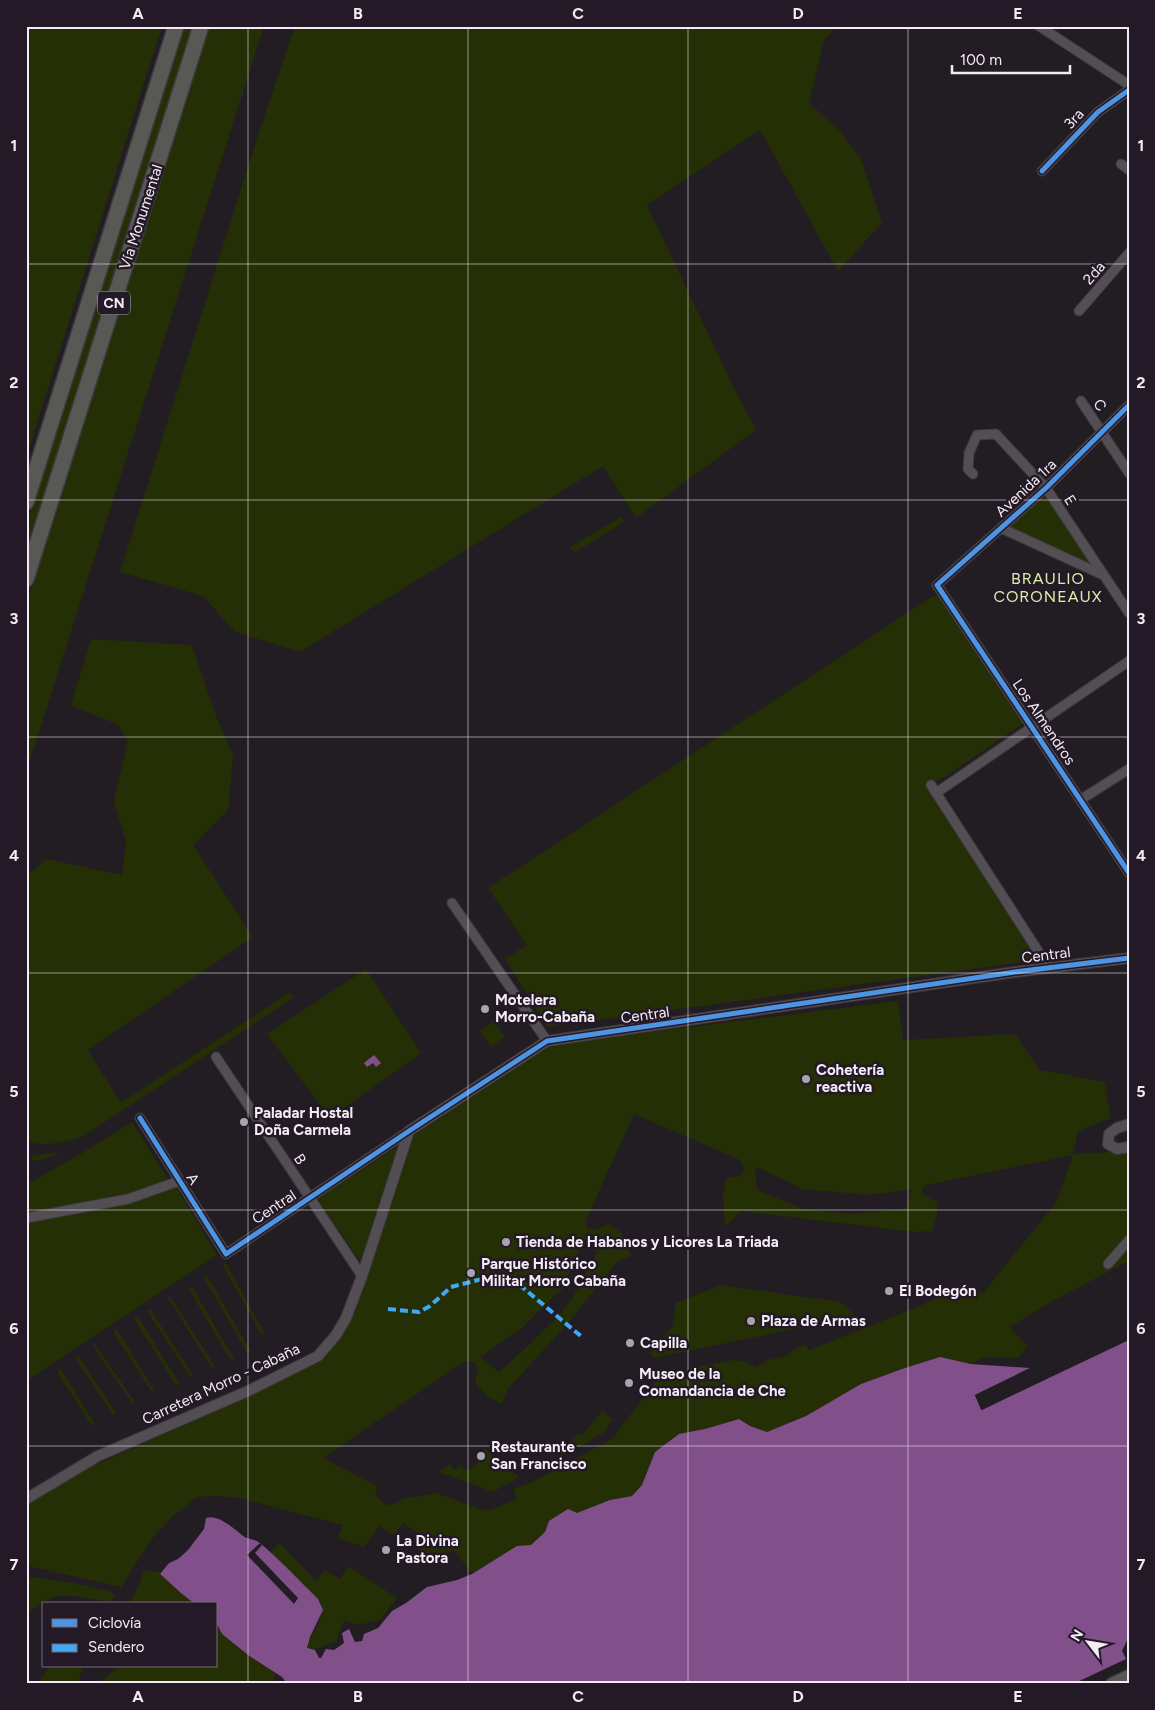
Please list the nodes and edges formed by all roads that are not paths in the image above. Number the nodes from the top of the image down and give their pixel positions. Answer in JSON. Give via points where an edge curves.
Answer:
{"nodes":[{"id":1,"x":176,"y":26,"type":"edge"},
{"id":2,"x":201,"y":26,"type":"edge"},
{"id":3,"x":1039,"y":26,"type":"edge"},
{"id":4,"x":1129,"y":85,"type":"edge"},
{"id":5,"x":1129,"y":90,"type":"edge"},
{"id":6,"x":1121,"y":164,"type":"dead end"},
{"id":7,"x":1129,"y":170,"type":"edge"},
{"id":8,"x":1042,"y":171,"type":"dead end"},
{"id":9,"x":1129,"y":253,"type":"edge"},
{"id":10,"x":1079,"y":311,"type":"dead end"},
{"id":11,"x":1081,"y":401,"type":"dead end"},
{"id":12,"x":1129,"y":405,"type":"edge"},
{"id":13,"x":1102,"y":433,"type":"junction"},
{"id":14,"x":973,"y":474,"type":"dead end"},
{"id":15,"x":1129,"y":474,"type":"edge"},
{"id":16,"x":1046,"y":488,"type":"junction"},
{"id":17,"x":26,"y":502,"type":"edge"},
{"id":18,"x":1001,"y":528,"type":"junction"},
{"id":19,"x":1104,"y":576,"type":"junction"},
{"id":20,"x":26,"y":579,"type":"edge"},
{"id":21,"x":938,"y":585,"type":"joint"},
{"id":22,"x":1129,"y":613,"type":"edge"},
{"id":23,"x":1129,"y":662,"type":"edge"},
{"id":24,"x":1033,"y":728,"type":"junction"},
{"id":25,"x":1129,"y":769,"type":"edge"},
{"id":26,"x":1080,"y":800,"type":"junction"},
{"id":27,"x":1129,"y":873,"type":"edge"},
{"id":28,"x":452,"y":903,"type":"dead end"},
{"id":29,"x":1129,"y":958,"type":"edge"},
{"id":30,"x":1049,"y":968,"type":"junction"},
{"id":31,"x":547,"y":1041,"type":"junction"},
{"id":32,"x":218,"y":1061,"type":"dead end"},
{"id":33,"x":140,"y":1118,"type":"dead end"},
{"id":34,"x":1129,"y":1124,"type":"edge"},
{"id":35,"x":409,"y":1131,"type":"junction"},
{"id":36,"x":1129,"y":1147,"type":"edge"},
{"id":37,"x":180,"y":1181,"type":"junction"},
{"id":38,"x":309,"y":1198,"type":"junction"},
{"id":39,"x":26,"y":1218,"type":"edge"},
{"id":40,"x":1129,"y":1240,"type":"edge"},
{"id":41,"x":226,"y":1254,"type":"joint"},
{"id":42,"x":1108,"y":1264,"type":"dead end"},
{"id":43,"x":362,"y":1276,"type":"junction"},
{"id":44,"x":26,"y":1499,"type":"edge"},
{"id":45,"x":1129,"y":1676,"type":"edge"},
{"id":46,"x":1112,"y":1684,"type":"edge"}],
"edges":[{"from":1,"to":17,"type":"highway","name":"Vía Monumental","number":"CN"},
{"from":2,"to":20,"type":"highway","name":"Vía Monumental","number":"CN"},
{"from":3,"to":4,"type":"street"},
{"from":5,"to":8,"type":"street","name":"3ra","via":[[1098,112]]},
{"from":6,"to":7,"type":"street"},
{"from":9,"to":10,"type":"street","name":"2da"},
{"from":11,"to":13,"type":"street","name":"C"},
{"from":12,"to":13,"type":"street","name":"Avenida 1ra"},
{"from":13,"to":15,"type":"street","name":"C"},
{"from":13,"to":16,"type":"street","name":"Avenida 1ra"},
{"from":14,"to":16,"type":"street","name":"E","via":[[968,469],[969,453],[977,435],[996,434]]},
{"from":16,"to":18,"type":"street","name":"Avenida 1ra"},
{"from":16,"to":19,"type":"street","name":"E"},
{"from":18,"to":19,"type":"street"},
{"from":18,"to":21,"type":"street","name":"Avenida 1ra"},
{"from":19,"to":22,"type":"street","name":"E"},
{"from":21,"to":24,"type":"street","name":"Los Almendros"},
{"from":23,"to":24,"type":"street"},
{"from":24,"to":26,"type":"street","name":"Los Almendros"},
{"from":24,"to":30,"type":"street","via":[[934,789]]},
{"from":25,"to":26,"type":"street"},
{"from":26,"to":27,"type":"street","name":"Los Almendros"},
{"from":28,"to":31,"type":"street"},
{"from":29,"to":30,"type":"street","name":"Central"},
{"from":30,"to":31,"type":"street","name":"Central"},
{"from":31,"to":35,"type":"street","name":"Central"},
{"from":32,"to":38,"type":"street","name":"B"},
{"from":33,"to":37,"type":"street","name":"A"},
{"from":34,"to":36,"type":"street","via":[[1109,1134],[1108,1144],[1117,1149]]},
{"from":35,"to":38,"type":"street","name":"Central"},
{"from":35,"to":43,"type":"street","name":"Carretera Morro - Cabaña"},
{"from":37,"to":39,"type":"street","via":[[128,1199]]},
{"from":37,"to":41,"type":"street","name":"A"},
{"from":38,"to":41,"type":"street","name":"Central"},
{"from":38,"to":43,"type":"street","name":"B"},
{"from":40,"to":42,"type":"street"},
{"from":43,"to":44,"type":"street","name":"Carretera Morro - Cabaña","via":[[346,1318],[318,1356],[248,1392],[98,1456]]},
{"from":45,"to":46,"type":"main road"}]}
